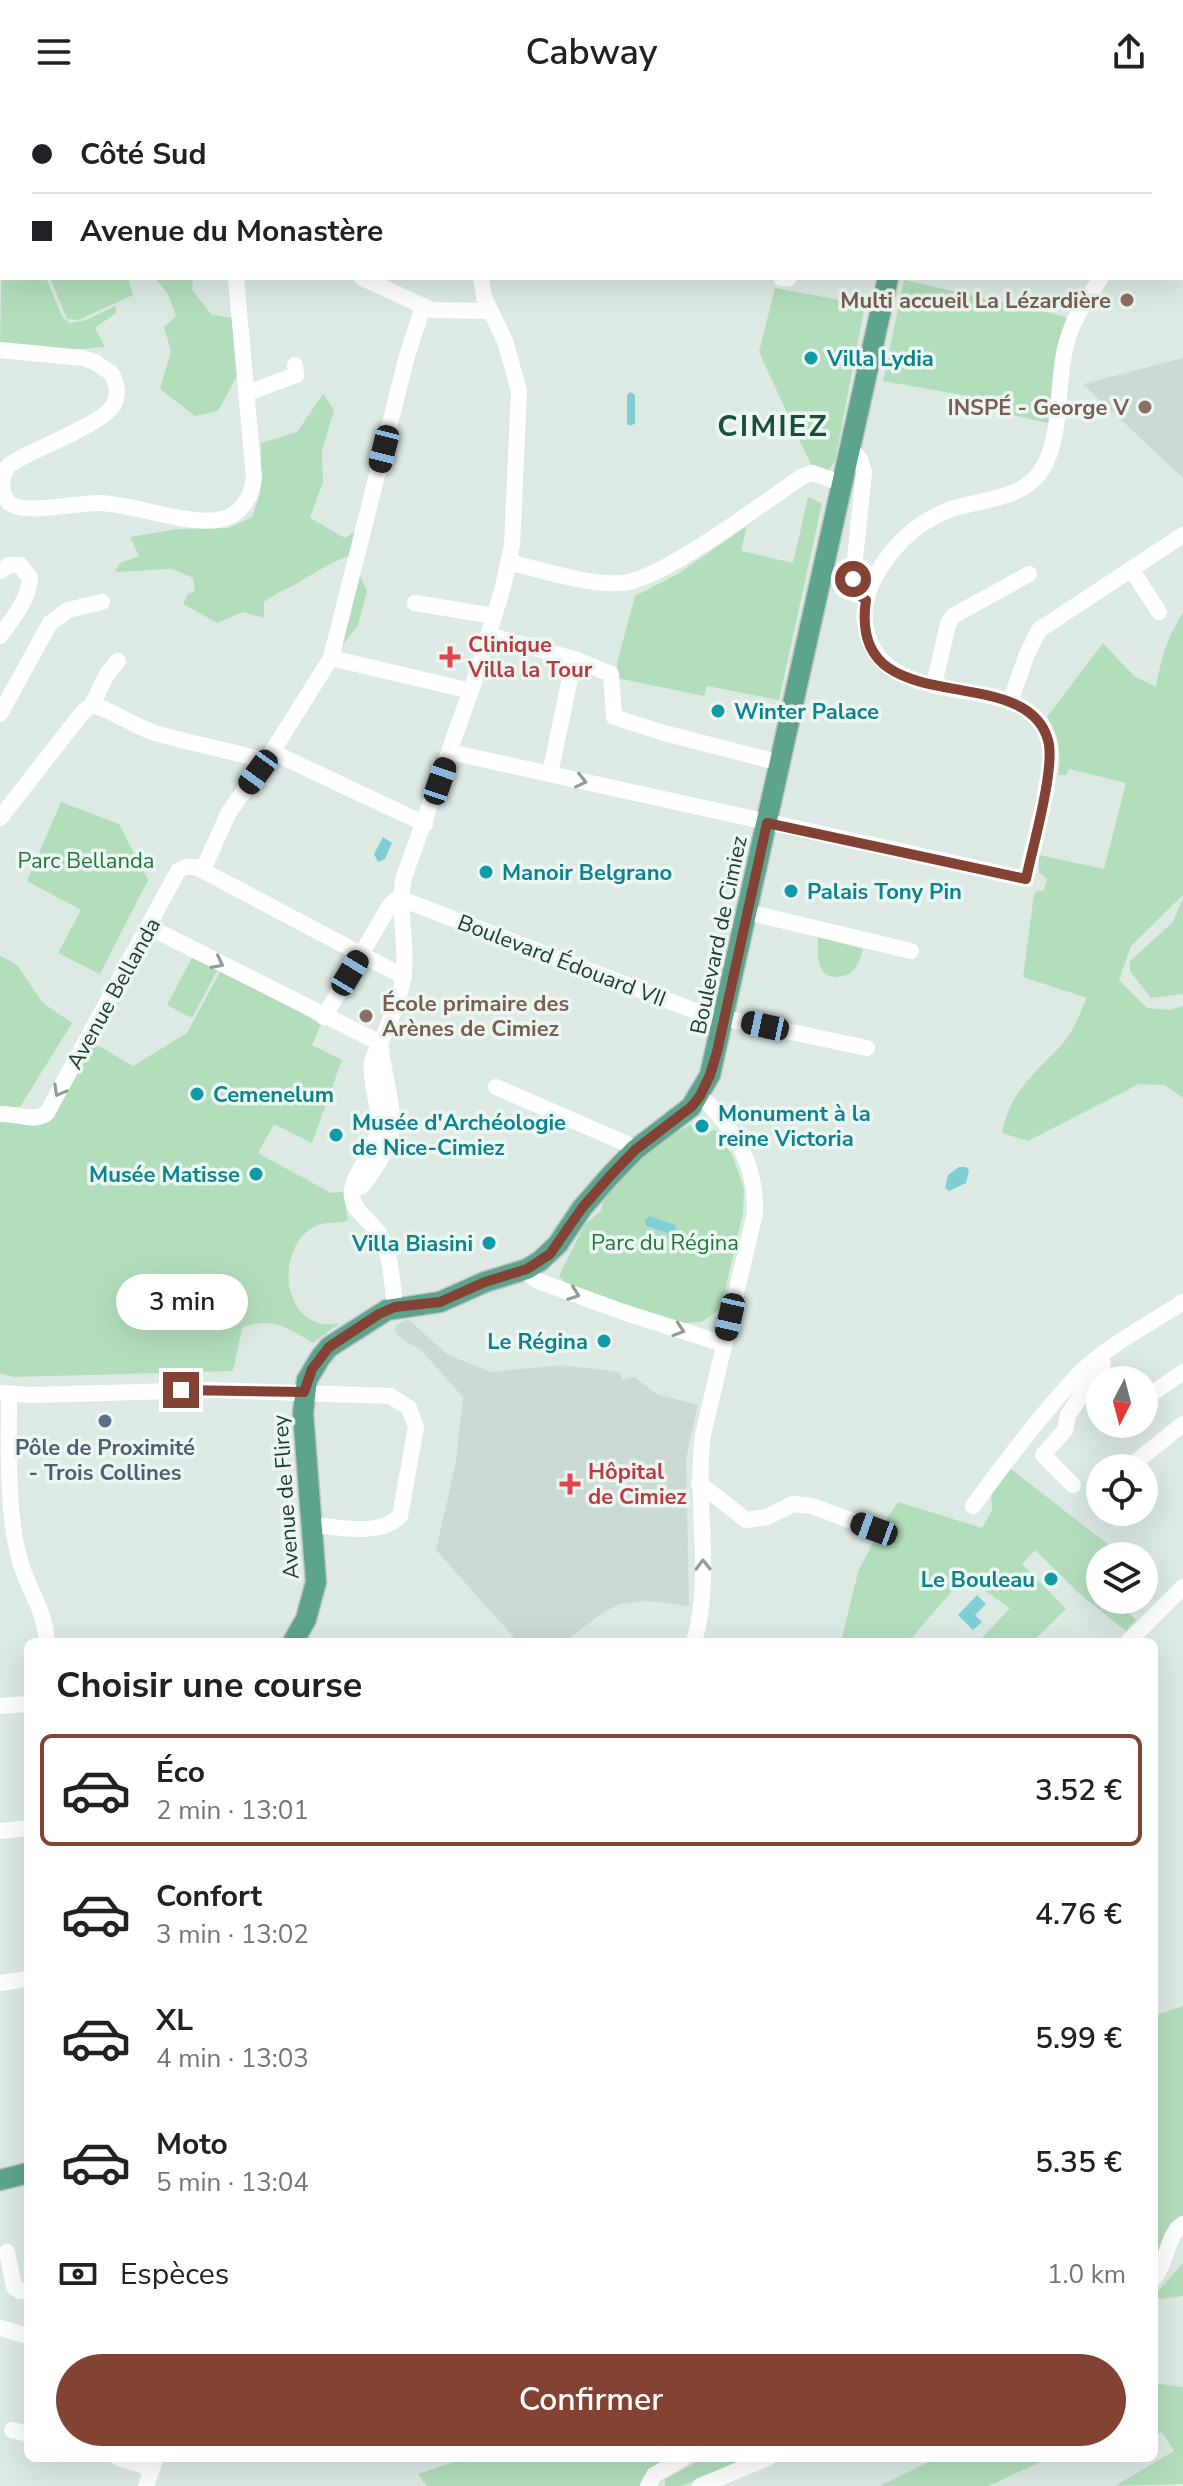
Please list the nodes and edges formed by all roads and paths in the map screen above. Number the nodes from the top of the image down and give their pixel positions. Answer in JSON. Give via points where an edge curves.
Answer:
{"nodes":[{"id":1,"x":236,"y":280,"type":"edge"},
{"id":2,"x":366,"y":280,"type":"edge"},
{"id":3,"x":481,"y":280,"type":"edge"},
{"id":4,"x":888,"y":280,"type":"edge"},
{"id":5,"x":1100,"y":280,"type":"edge"},
{"id":6,"x":423,"y":307,"type":"junction"},
{"id":7,"x":489,"y":311,"type":"junction"},
{"id":8,"x":0,"y":350,"type":"edge"},
{"id":9,"x":295,"y":365,"type":"dead end"},
{"id":10,"x":247,"y":393,"type":"junction"},
{"id":11,"x":853,"y":483,"type":"junction"},
{"id":12,"x":1183,"y":535,"type":"edge"},
{"id":13,"x":508,"y":562,"type":"junction"},
{"id":14,"x":1131,"y":569,"type":"junction"},
{"id":15,"x":0,"y":571,"type":"edge"},
{"id":16,"x":1029,"y":574,"type":"dead end"},
{"id":17,"x":866,"y":600,"type":"junction"},
{"id":18,"x":102,"y":602,"type":"dead end"},
{"id":19,"x":415,"y":603,"type":"dead end"},
{"id":20,"x":1159,"y":612,"type":"dead end"},
{"id":21,"x":494,"y":616,"type":"junction"},
{"id":22,"x":488,"y":635,"type":"junction"},
{"id":23,"x":0,"y":636,"type":"edge"},
{"id":24,"x":331,"y":658,"type":"junction"},
{"id":25,"x":574,"y":659,"type":"junction"},
{"id":26,"x":118,"y":661,"type":"dead end"},
{"id":27,"x":934,"y":685,"type":"junction"},
{"id":28,"x":471,"y":691,"type":"junction"},
{"id":29,"x":1010,"y":702,"type":"junction"},
{"id":30,"x":92,"y":705,"type":"junction"},
{"id":31,"x":0,"y":714,"type":"edge"},
{"id":32,"x":450,"y":752,"type":"junction"},
{"id":33,"x":268,"y":756,"type":"junction"},
{"id":34,"x":781,"y":763,"type":"junction"},
{"id":35,"x":550,"y":774,"type":"junction"},
{"id":36,"x":0,"y":818,"type":"edge"},
{"id":37,"x":767,"y":823,"type":"junction"},
{"id":38,"x":425,"y":824,"type":"junction"},
{"id":39,"x":200,"y":869,"type":"junction"},
{"id":40,"x":401,"y":899,"type":"junction"},
{"id":41,"x":747,"y":912,"type":"junction"},
{"id":42,"x":149,"y":927,"type":"junction"},
{"id":43,"x":911,"y":951,"type":"dead end"},
{"id":44,"x":362,"y":955,"type":"junction"},
{"id":45,"x":404,"y":977,"type":"junction"},
{"id":46,"x":324,"y":1017,"type":"junction"},
{"id":47,"x":724,"y":1019,"type":"junction"},
{"id":48,"x":380,"y":1043,"type":"junction"},
{"id":49,"x":867,"y":1048,"type":"dead end"},
{"id":50,"x":496,"y":1087,"type":"dead end"},
{"id":51,"x":700,"y":1096,"type":"junction"},
{"id":52,"x":0,"y":1114,"type":"edge"},
{"id":53,"x":635,"y":1150,"type":"junction"},
{"id":54,"x":527,"y":1269,"type":"junction"},
{"id":55,"x":1183,"y":1302,"type":"edge"},
{"id":56,"x":395,"y":1307,"type":"junction"},
{"id":57,"x":724,"y":1344,"type":"junction"},
{"id":58,"x":1116,"y":1345,"type":"junction"},
{"id":59,"x":1183,"y":1372,"type":"edge"},
{"id":60,"x":1158,"y":1389,"type":"edge"},
{"id":61,"x":304,"y":1392,"type":"junction"},
{"id":62,"x":5,"y":1394,"type":"edge"},
{"id":63,"x":1183,"y":1424,"type":"edge"},
{"id":64,"x":1146,"y":1454,"type":"edge"},
{"id":65,"x":699,"y":1483,"type":"junction"},
{"id":66,"x":1073,"y":1485,"type":"dead end"},
{"id":67,"x":973,"y":1506,"type":"dead end"},
{"id":68,"x":313,"y":1525,"type":"junction"},
{"id":69,"x":874,"y":1529,"type":"dead end"},
{"id":70,"x":1181,"y":1593,"type":"edge"},
{"id":71,"x":47,"y":1638,"type":"edge"},
{"id":72,"x":295,"y":1638,"type":"edge"},
{"id":73,"x":695,"y":1638,"type":"edge"},
{"id":74,"x":1132,"y":1638,"type":"edge"},
{"id":75,"x":24,"y":1704,"type":"edge"},
{"id":76,"x":0,"y":1706,"type":"edge"},
{"id":77,"x":24,"y":1828,"type":"edge"},
{"id":78,"x":0,"y":1831,"type":"edge"},
{"id":79,"x":24,"y":1980,"type":"edge"},
{"id":80,"x":0,"y":1983,"type":"edge"},
{"id":81,"x":24,"y":2174,"type":"edge"},
{"id":82,"x":0,"y":2180,"type":"edge"},
{"id":83,"x":1180,"y":2226,"type":"edge"},
{"id":84,"x":7,"y":2252,"type":"dead end"},
{"id":85,"x":1158,"y":2272,"type":"edge"},
{"id":86,"x":24,"y":2290,"type":"edge"},
{"id":87,"x":0,"y":2328,"type":"edge"},
{"id":88,"x":24,"y":2335,"type":"edge"},
{"id":89,"x":677,"y":2462,"type":"edge"},
{"id":90,"x":758,"y":2462,"type":"edge"},
{"id":91,"x":154,"y":2463,"type":"edge"},
{"id":92,"x":146,"y":2486,"type":"edge"},
{"id":93,"x":648,"y":2486,"type":"edge"},
{"id":94,"x":700,"y":2486,"type":"edge"}],
"edges":[{"from":1,"to":10,"type":"street"},
{"from":2,"to":6,"type":"street"},
{"from":3,"to":7,"type":"street"},
{"from":4,"to":11,"type":"main road","name":"Boulevard de Cimiez","via":[[851,449]]},
{"from":5,"to":17,"type":"street","via":[[1077,312],[1066,343],[1055,429],[1040,473],[1025,488],[950,510],[918,526],[884,562]]},
{"from":6,"to":7,"type":"street"},
{"from":6,"to":24,"type":"street"},
{"from":7,"to":13,"type":"street","via":[[505,341],[519,391]]},
{"from":8,"to":10,"type":"street","via":[[95,362],[111,373],[117,394],[101,417],[5,469],[2,495],[21,508],[99,503],[199,519],[228,517],[245,503],[253,484]]},
{"from":9,"to":10,"type":"street","via":[[296,375]]},
{"from":11,"to":13,"type":"street","via":[[813,473],[803,476],[671,562],[623,583]]},
{"from":11,"to":17,"type":"street","via":[[852,588]]},
{"from":11,"to":34,"type":"main road","name":"Boulevard de Cimiez"},
{"from":12,"to":14,"type":"street"},
{"from":13,"to":21,"type":"street"},
{"from":14,"to":20,"type":"street"},
{"from":14,"to":29,"type":"street","via":[[1039,630]]},
{"from":15,"to":23,"type":"street","via":[[20,565],[30,578],[20,609]]},
{"from":16,"to":27,"type":"street","via":[[953,616]]},
{"from":17,"to":27,"type":"street","via":[[866,632],[877,655],[897,674]]},
{"from":18,"to":31,"type":"street","via":[[68,610],[50,623]]},
{"from":19,"to":21,"type":"street"},
{"from":21,"to":22,"type":"street"},
{"from":22,"to":25,"type":"street"},
{"from":22,"to":28,"type":"street"},
{"from":24,"to":28,"type":"street"},
{"from":24,"to":33,"type":"street"},
{"from":25,"to":34,"type":"street","via":[[611,674],[614,717]]},
{"from":25,"to":35,"type":"street"},
{"from":26,"to":30,"type":"street"},
{"from":27,"to":29,"type":"street"},
{"from":28,"to":32,"type":"street"},
{"from":29,"to":37,"type":"street","via":[[1038,720],[1050,748],[1026,879]]},
{"from":30,"to":33,"type":"street","via":[[155,733]]},
{"from":30,"to":36,"type":"street"},
{"from":32,"to":35,"type":"street"},
{"from":32,"to":38,"type":"street"},
{"from":33,"to":38,"type":"street"},
{"from":33,"to":39,"type":"street","via":[[229,812]]},
{"from":34,"to":37,"type":"main road","name":"Boulevard de Cimiez"},
{"from":35,"to":37,"type":"street","one_way":true},
{"from":37,"to":41,"type":"main road","name":"Boulevard de Cimiez"},
{"from":38,"to":40,"type":"street"},
{"from":39,"to":42,"type":"street","name":"Avenue Bellanda","via":[[178,871]]},
{"from":39,"to":44,"type":"street"},
{"from":40,"to":44,"type":"street","via":[[389,907]]},
{"from":40,"to":45,"type":"street"},
{"from":40,"to":47,"type":"street","name":"Boulevard Édouard VII"},
{"from":41,"to":43,"type":"street"},
{"from":41,"to":47,"type":"main road","name":"Boulevard de Cimiez"},
{"from":42,"to":46,"type":"street","one_way":true},
{"from":42,"to":52,"type":"street","name":"Avenue Bellanda","one_way":true,"via":[[47,1113],[40,1118]]},
{"from":44,"to":45,"type":"street"},
{"from":44,"to":46,"type":"street"},
{"from":45,"to":48,"type":"street"},
{"from":46,"to":48,"type":"street"},
{"from":47,"to":49,"type":"street","name":"Boulevard Édouard VII"},
{"from":47,"to":51,"type":"main road","name":"Boulevard de Cimiez","via":[[714,1066]]},
{"from":48,"to":56,"type":"street","via":[[372,1061],[378,1134],[352,1185],[356,1208],[383,1242]]},
{"from":50,"to":53,"type":"street"},
{"from":51,"to":53,"type":"main road","name":"Boulevard de Cimiez"},
{"from":51,"to":57,"type":"street","via":[[737,1142],[756,1193]]},
{"from":53,"to":54,"type":"main road","name":"Boulevard de Cimiez","via":[[589,1199],[550,1254]]},
{"from":54,"to":56,"type":"main road","name":"Boulevard de Cimiez","via":[[440,1302]]},
{"from":54,"to":57,"type":"street","one_way":true,"via":[[538,1281]]},
{"from":55,"to":58,"type":"street"},
{"from":56,"to":61,"type":"main road","name":"Boulevard de Cimiez","via":[[329,1347],[312,1369]]},
{"from":57,"to":65,"type":"street","via":[[703,1435]]},
{"from":58,"to":66,"type":"street","via":[[1068,1415],[1065,1430],[1043,1455]]},
{"from":58,"to":67,"type":"street","via":[[1040,1415]]},
{"from":59,"to":60,"type":"street"},
{"from":61,"to":62,"type":"street"},
{"from":61,"to":68,"type":"main road","name":"Avenue de Flirey"},
{"from":61,"to":68,"type":"street","via":[[390,1396],[409,1408],[416,1427],[400,1516],[392,1524]]},
{"from":62,"to":71,"type":"street","via":[[20,1560],[45,1619]]},
{"from":63,"to":64,"type":"street"},
{"from":65,"to":69,"type":"street","via":[[746,1520],[793,1504]]},
{"from":73,"to":65,"type":"street","one_way":true,"via":[[703,1598]]},
{"from":68,"to":72,"type":"main road","name":"Avenue de Flirey","via":[[315,1592]]},
{"from":70,"to":74,"type":"street"},
{"from":75,"to":76,"type":"street"},
{"from":77,"to":78,"type":"street"},
{"from":79,"to":80,"type":"street"},
{"from":81,"to":82,"type":"main road"},
{"from":83,"to":85,"type":"street"},
{"from":84,"to":86,"type":"street","via":[[14,2287]]},
{"from":87,"to":88,"type":"street"},
{"from":89,"to":93,"type":"street","via":[[654,2475]]},
{"from":90,"to":94,"type":"street"},
{"from":91,"to":92,"type":"street"}]}
